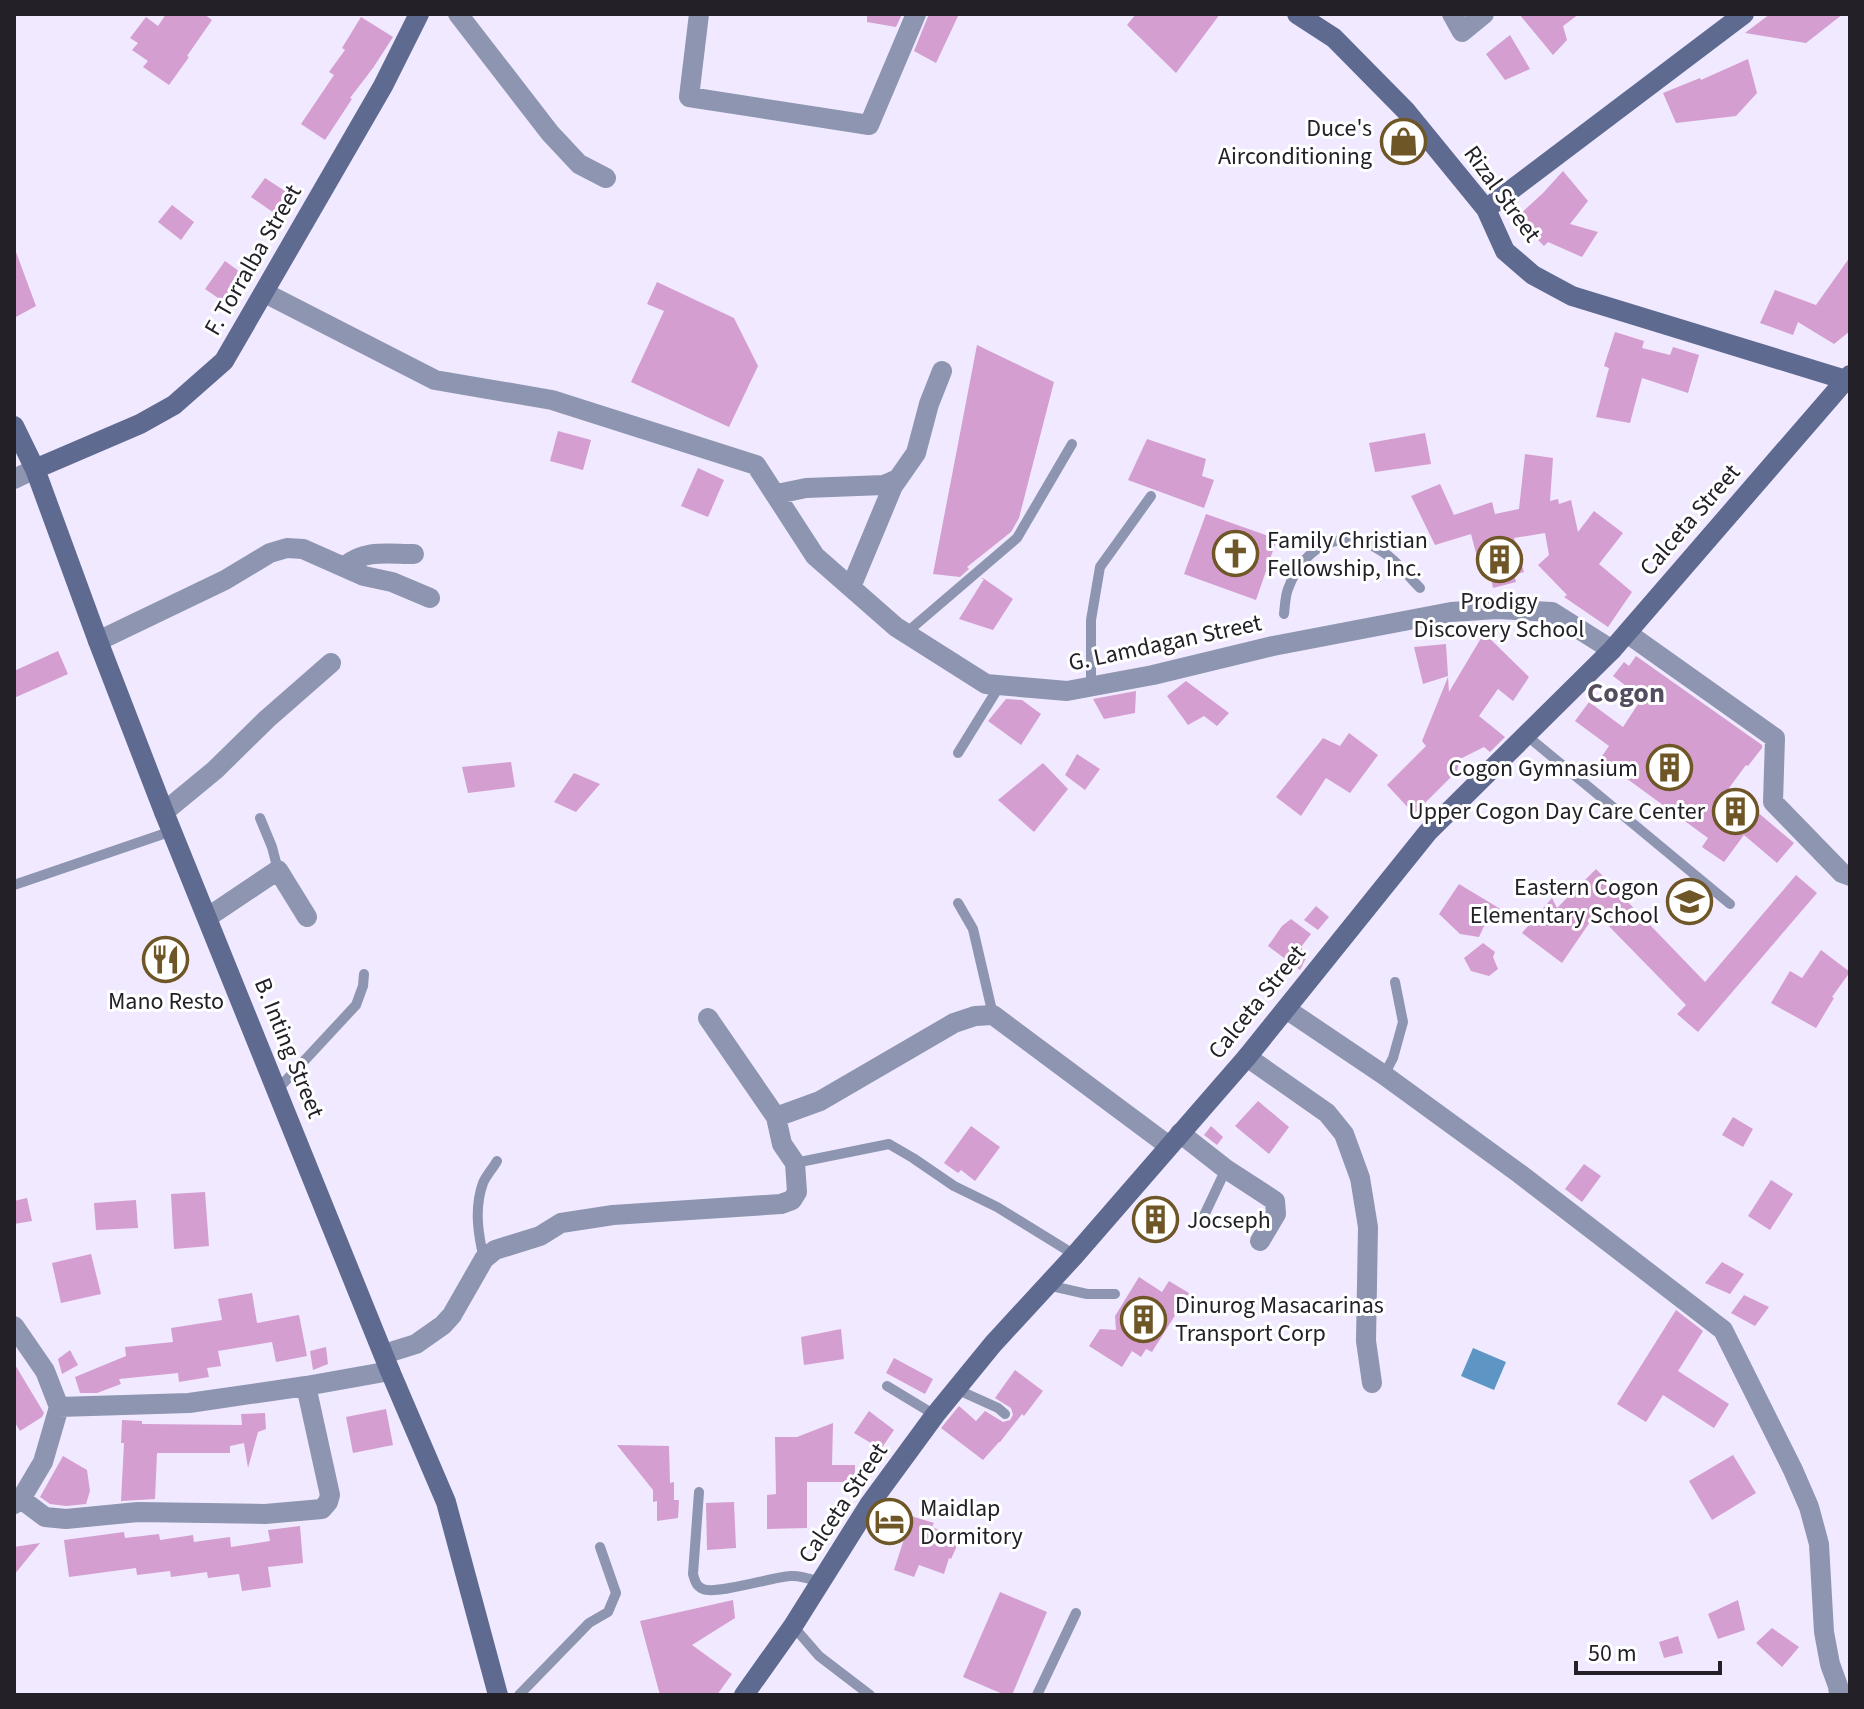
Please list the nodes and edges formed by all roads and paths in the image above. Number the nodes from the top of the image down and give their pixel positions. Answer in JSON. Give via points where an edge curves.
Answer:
{"nodes":[{"id":1,"x":419,"y":14,"type":"edge"},
{"id":2,"x":458,"y":14,"type":"edge"},
{"id":3,"x":699,"y":14,"type":"edge"},
{"id":4,"x":916,"y":14,"type":"edge"},
{"id":5,"x":1297,"y":14,"type":"edge"},
{"id":6,"x":1452,"y":14,"type":"edge"},
{"id":7,"x":1484,"y":14,"type":"edge"},
{"id":8,"x":1744,"y":14,"type":"edge"},
{"id":9,"x":606,"y":178,"type":"dead end"},
{"id":10,"x":1486,"y":209,"type":"junction"},
{"id":11,"x":265,"y":293,"type":"junction"},
{"id":12,"x":942,"y":371,"type":"dead end"},
{"id":13,"x":1849,"y":379,"type":"edge"},
{"id":14,"x":14,"y":426,"type":"edge"},
{"id":15,"x":1072,"y":444,"type":"dead end"},
{"id":16,"x":35,"y":469,"type":"junction"},
{"id":17,"x":14,"y":479,"type":"edge"},
{"id":18,"x":898,"y":479,"type":"junction"},
{"id":19,"x":777,"y":494,"type":"junction"},
{"id":20,"x":1151,"y":496,"type":"dead end"},
{"id":21,"x":345,"y":566,"type":"junction"},
{"id":22,"x":392,"y":582,"type":"junction"},
{"id":23,"x":851,"y":587,"type":"junction"},
{"id":24,"x":1420,"y":588,"type":"dead end"},
{"id":25,"x":430,"y":598,"type":"dead end"},
{"id":26,"x":1284,"y":614,"type":"dead end"},
{"id":27,"x":906,"y":633,"type":"junction"},
{"id":28,"x":1627,"y":633,"type":"junction"},
{"id":29,"x":98,"y":641,"type":"junction"},
{"id":30,"x":1612,"y":650,"type":"junction"},
{"id":31,"x":331,"y":663,"type":"dead end"},
{"id":32,"x":1000,"y":685,"type":"junction"},
{"id":33,"x":1091,"y":687,"type":"junction"},
{"id":34,"x":1526,"y":735,"type":"junction"},
{"id":35,"x":958,"y":753,"type":"dead end"},
{"id":36,"x":260,"y":818,"type":"dead end"},
{"id":37,"x":168,"y":822,"type":"junction"},
{"id":38,"x":278,"y":870,"type":"junction"},
{"id":39,"x":1850,"y":876,"type":"edge"},
{"id":40,"x":14,"y":885,"type":"edge"},
{"id":41,"x":958,"y":903,"type":"dead end"},
{"id":42,"x":1730,"y":904,"type":"dead end"},
{"id":43,"x":208,"y":917,"type":"junction"},
{"id":44,"x":307,"y":917,"type":"dead end"},
{"id":45,"x":364,"y":974,"type":"dead end"},
{"id":46,"x":1395,"y":982,"type":"dead end"},
{"id":47,"x":1286,"y":1009,"type":"junction"},
{"id":48,"x":993,"y":1015,"type":"junction"},
{"id":49,"x":708,"y":1018,"type":"dead end"},
{"id":50,"x":1247,"y":1057,"type":"junction"},
{"id":51,"x":1384,"y":1075,"type":"junction"},
{"id":52,"x":278,"y":1089,"type":"junction"},
{"id":53,"x":776,"y":1117,"type":"junction"},
{"id":54,"x":1174,"y":1139,"type":"junction"},
{"id":55,"x":497,"y":1161,"type":"dead end"},
{"id":56,"x":795,"y":1163,"type":"junction"},
{"id":57,"x":1226,"y":1169,"type":"junction"},
{"id":58,"x":1200,"y":1224,"type":"dead end"},
{"id":59,"x":1260,"y":1241,"type":"dead end"},
{"id":60,"x":1075,"y":1255,"type":"junction"},
{"id":61,"x":484,"y":1259,"type":"junction"},
{"id":62,"x":1047,"y":1285,"type":"junction"},
{"id":63,"x":1115,"y":1294,"type":"dead end"},
{"id":64,"x":14,"y":1326,"type":"edge"},
{"id":65,"x":387,"y":1362,"type":"junction"},
{"id":66,"x":1372,"y":1383,"type":"dead end"},
{"id":67,"x":306,"y":1386,"type":"junction"},
{"id":68,"x":887,"y":1386,"type":"dead end"},
{"id":69,"x":956,"y":1389,"type":"junction"},
{"id":70,"x":59,"y":1407,"type":"junction"},
{"id":71,"x":1005,"y":1414,"type":"dead end"},
{"id":72,"x":935,"y":1415,"type":"junction"},
{"id":73,"x":699,"y":1492,"type":"dead end"},
{"id":74,"x":18,"y":1501,"type":"edge"},
{"id":75,"x":600,"y":1547,"type":"dead end"},
{"id":76,"x":821,"y":1582,"type":"junction"},
{"id":77,"x":1076,"y":1613,"type":"dead end"},
{"id":78,"x":793,"y":1626,"type":"junction"},
{"id":79,"x":498,"y":1695,"type":"edge"},
{"id":80,"x":519,"y":1695,"type":"edge"},
{"id":81,"x":744,"y":1695,"type":"edge"},
{"id":82,"x":870,"y":1695,"type":"edge"},
{"id":83,"x":1037,"y":1695,"type":"edge"},
{"id":84,"x":1839,"y":1695,"type":"edge"}],
"edges":[{"from":1,"to":11,"type":"street","name":"F. Torralba Street"},
{"from":2,"to":9,"type":"street","via":[[550,133],[579,164]]},
{"from":3,"to":4,"type":"street","via":[[689,97],[869,125]]},
{"from":5,"to":10,"type":"street","name":"Rizal Street","via":[[1334,38],[1406,111]]},
{"from":6,"to":7,"type":"street","via":[[1462,32]]},
{"from":8,"to":10,"type":"street"},
{"from":10,"to":13,"type":"street","name":"Rizal Street","via":[[1505,251],[1533,275],[1572,296]]},
{"from":11,"to":16,"type":"street","name":"F. Torralba Street","via":[[224,361],[174,405]]},
{"from":11,"to":19,"type":"street","name":"G. Lamdagan Street","via":[[435,380],[552,400],[756,465]]},
{"from":12,"to":18,"type":"street","via":[[916,453]]},
{"from":13,"to":28,"type":"street","name":"Calceta Street"},
{"from":14,"to":16,"type":"street","name":"B. Inting Street"},
{"from":15,"to":27,"type":"lane","via":[[1017,538]]},
{"from":16,"to":17,"type":"street","name":"F. Torralba Street"},
{"from":16,"to":29,"type":"street","name":"B. Inting Street"},
{"from":18,"to":19,"type":"street","via":[[884,485]]},
{"from":18,"to":23,"type":"street"},
{"from":19,"to":23,"type":"street","name":"G. Lamdagan Street","via":[[815,556]]},
{"from":20,"to":33,"type":"lane","via":[[1100,567],[1091,620]]},
{"from":21,"to":22,"type":"street"},
{"from":21,"to":22,"type":"street","via":[[373,554],[418,551]]},
{"from":21,"to":29,"type":"street","via":[[303,549],[279,550]]},
{"from":22,"to":25,"type":"street"},
{"from":23,"to":27,"type":"street","name":"G. Lamdagan Street"},
{"from":24,"to":26,"type":"lane","via":[[1385,553],[1364,543],[1335,541],[1303,562],[1287,591]]},
{"from":27,"to":32,"type":"street","name":"G. Lamdagan Street","via":[[986,684]]},
{"from":28,"to":30,"type":"street","name":"Calceta Street"},
{"from":28,"to":39,"type":"street","via":[[1775,738],[1773,802]]},
{"from":29,"to":37,"type":"street","name":"B. Inting Street"},
{"from":30,"to":33,"type":"street","name":"G. Lamdagan Street","via":[[1552,612],[1451,612]]},
{"from":30,"to":34,"type":"street","name":"Calceta Street"},
{"from":31,"to":37,"type":"street","via":[[267,719]]},
{"from":32,"to":33,"type":"street","name":"G. Lamdagan Street","via":[[1067,691]]},
{"from":32,"to":35,"type":"lane"},
{"from":34,"to":42,"type":"lane"},
{"from":34,"to":47,"type":"street","name":"Calceta Street","via":[[1428,832]]},
{"from":36,"to":38,"type":"lane"},
{"from":37,"to":40,"type":"lane"},
{"from":37,"to":43,"type":"street","name":"B. Inting Street"},
{"from":38,"to":43,"type":"street"},
{"from":38,"to":44,"type":"street"},
{"from":41,"to":48,"type":"lane","via":[[973,929]]},
{"from":43,"to":52,"type":"street","name":"B. Inting Street"},
{"from":45,"to":52,"type":"lane","via":[[356,1005]]},
{"from":46,"to":51,"type":"lane","via":[[1403,1022]]},
{"from":47,"to":50,"type":"street","name":"Calceta Street"},
{"from":47,"to":51,"type":"street"},
{"from":48,"to":53,"type":"street","via":[[954,1023],[820,1101]]},
{"from":48,"to":54,"type":"street","via":[[1090,1089]]},
{"from":49,"to":53,"type":"street"},
{"from":50,"to":54,"type":"street","name":"Calceta Street"},
{"from":50,"to":66,"type":"street","via":[[1327,1113],[1344,1134],[1360,1178],[1368,1227],[1366,1341]]},
{"from":51,"to":84,"type":"street","via":[[1723,1330],[1809,1507],[1819,1544],[1824,1632]]},
{"from":52,"to":65,"type":"street","name":"B. Inting Street"},
{"from":53,"to":56,"type":"street","via":[[782,1144]]},
{"from":54,"to":57,"type":"street"},
{"from":54,"to":60,"type":"street","name":"Calceta Street"},
{"from":55,"to":61,"type":"lane","via":[[483,1183],[478,1213]]},
{"from":56,"to":60,"type":"lane","via":[[889,1144]]},
{"from":56,"to":61,"type":"street","via":[[797,1192],[781,1204],[561,1223]]},
{"from":57,"to":58,"type":"lane"},
{"from":57,"to":59,"type":"street","via":[[1275,1201],[1276,1214]]},
{"from":60,"to":62,"type":"street","name":"Calceta Street"},
{"from":61,"to":65,"type":"street","via":[[443,1325]]},
{"from":62,"to":63,"type":"lane"},
{"from":62,"to":69,"type":"street","name":"Calceta Street"},
{"from":64,"to":70,"type":"street","via":[[45,1371]]},
{"from":65,"to":67,"type":"street"},
{"from":65,"to":79,"type":"street","name":"B. Inting Street","via":[[446,1502]]},
{"from":67,"to":70,"type":"street","via":[[189,1403]]},
{"from":67,"to":74,"type":"street","via":[[330,1495],[322,1509],[265,1514],[138,1512],[66,1519],[45,1517]]},
{"from":68,"to":72,"type":"lane"},
{"from":69,"to":71,"type":"lane"},
{"from":69,"to":72,"type":"street","name":"Calceta Street"},
{"from":70,"to":74,"type":"street","via":[[43,1462]]},
{"from":72,"to":76,"type":"street","name":"Calceta Street"},
{"from":73,"to":76,"type":"lane","via":[[693,1574],[701,1589],[792,1575]]},
{"from":75,"to":80,"type":"lane","via":[[616,1593],[608,1612],[589,1623]]},
{"from":76,"to":78,"type":"street","name":"Calceta Street"},
{"from":77,"to":83,"type":"lane"},
{"from":78,"to":81,"type":"street","name":"Calceta Street"},
{"from":78,"to":82,"type":"lane","via":[[819,1656]]}]}
